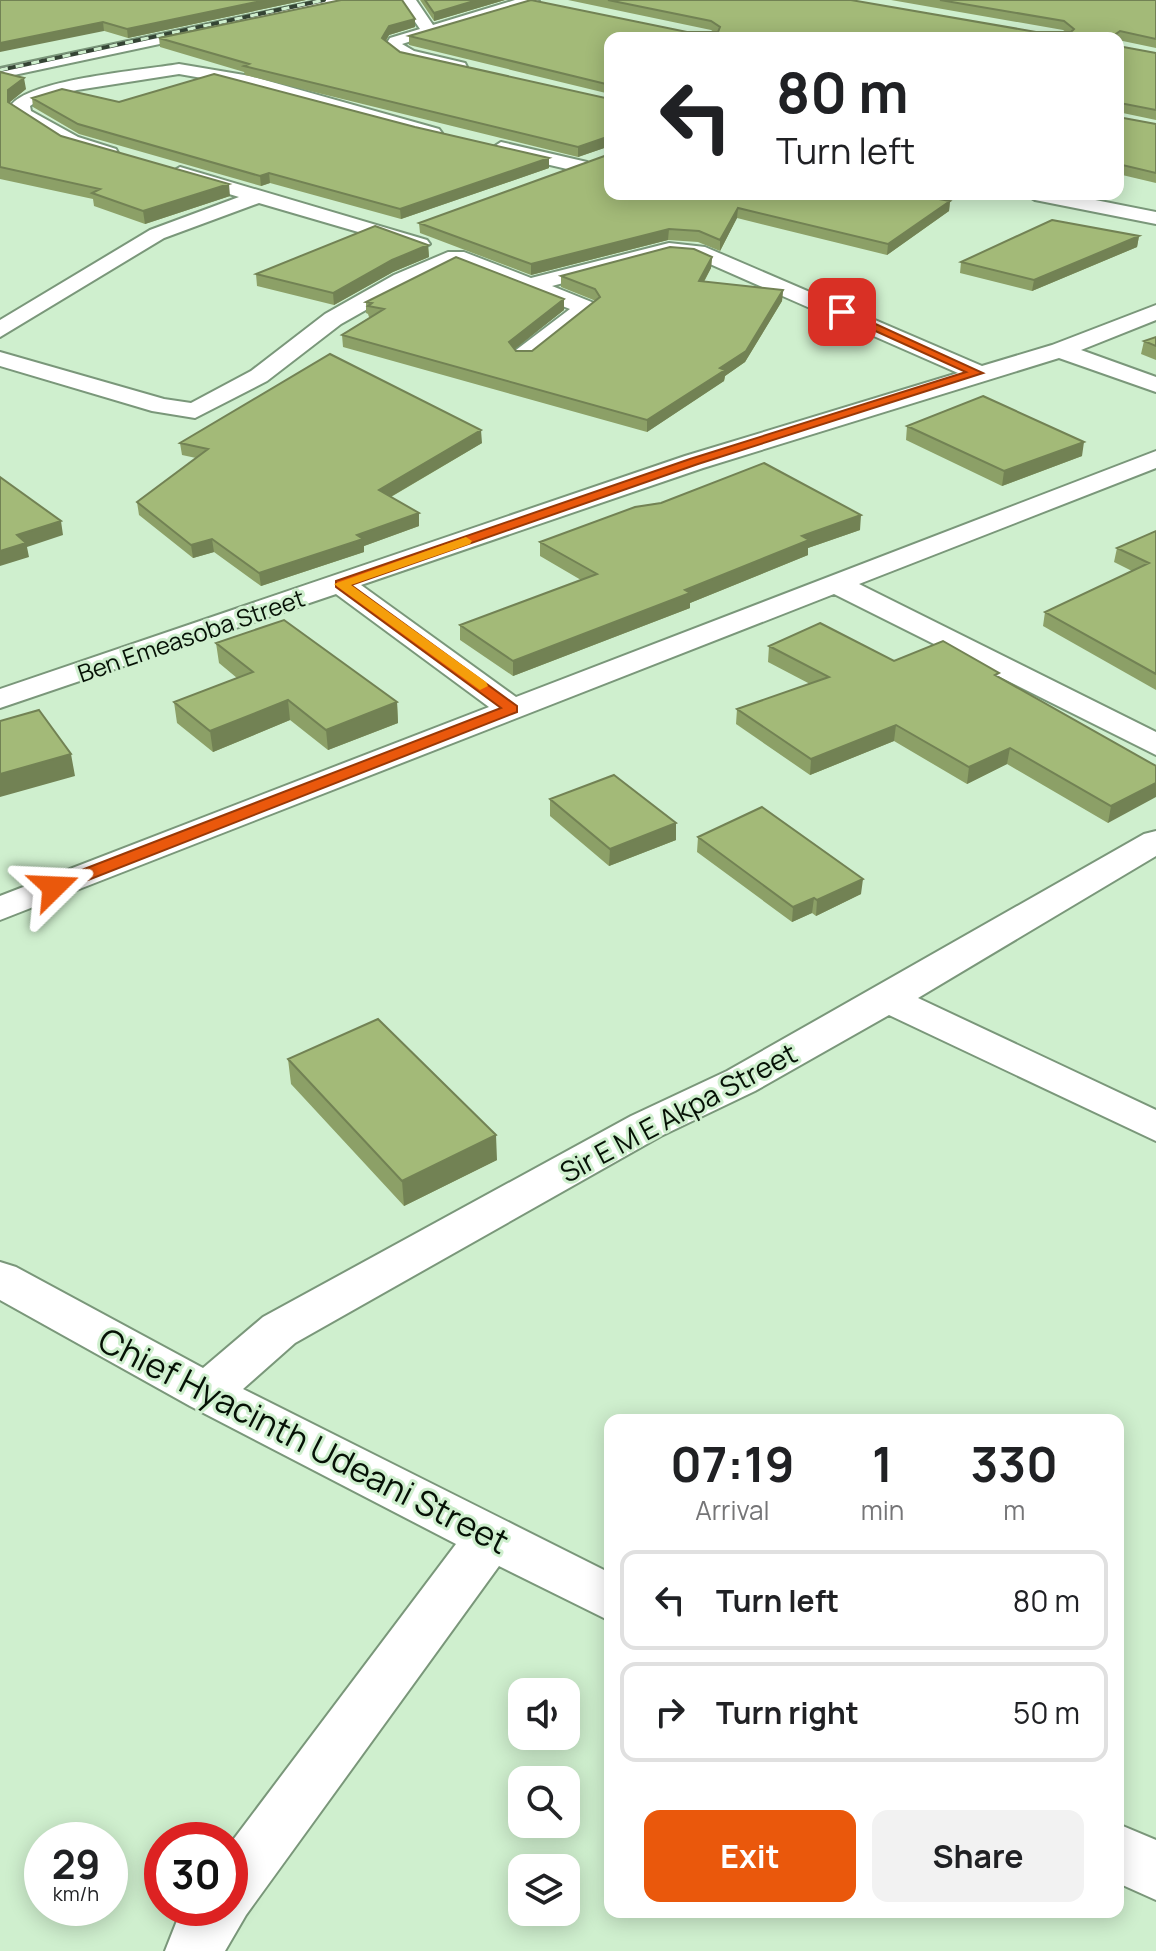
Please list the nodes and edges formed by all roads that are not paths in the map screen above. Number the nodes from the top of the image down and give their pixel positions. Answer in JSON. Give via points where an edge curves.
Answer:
{"nodes":[{"id":1,"x":343,"y":0,"type":"edge"},
{"id":2,"x":408,"y":0,"type":"edge"},
{"id":3,"x":536,"y":1,"type":"edge"},
{"id":4,"x":428,"y":29,"type":"junction"},
{"id":5,"x":470,"y":69,"type":"edge"},
{"id":6,"x":0,"y":73,"type":"edge"},
{"id":7,"x":451,"y":137,"type":"edge"},
{"id":8,"x":480,"y":143,"type":"edge"},
{"id":9,"x":128,"y":158,"type":"edge"},
{"id":10,"x":600,"y":158,"type":"edge"},
{"id":11,"x":580,"y":166,"type":"junction"},
{"id":12,"x":157,"y":167,"type":"edge"},
{"id":13,"x":550,"y":177,"type":"edge"},
{"id":14,"x":259,"y":196,"type":"junction"},
{"id":15,"x":1065,"y":200,"type":"edge"},
{"id":16,"x":1156,"y":218,"type":"edge"},
{"id":17,"x":419,"y":223,"type":"edge"},
{"id":18,"x":391,"y":233,"type":"junction"},
{"id":19,"x":456,"y":257,"type":"junction"},
{"id":20,"x":530,"y":285,"type":"junction"},
{"id":21,"x":0,"y":309,"type":"edge"},
{"id":22,"x":1156,"y":312,"type":"edge"},
{"id":23,"x":25,"y":314,"type":"junction"},
{"id":24,"x":0,"y":330,"type":"edge"},
{"id":25,"x":1060,"y":350,"type":"junction"},
{"id":26,"x":524,"y":355,"type":"edge"},
{"id":27,"x":0,"y":359,"type":"edge"},
{"id":28,"x":977,"y":373,"type":"junction"},
{"id":29,"x":1156,"y":385,"type":"edge"},
{"id":30,"x":1156,"y":459,"type":"edge"},
{"id":31,"x":341,"y":584,"type":"junction"},
{"id":32,"x":836,"y":584,"type":"junction"},
{"id":33,"x":0,"y":699,"type":"edge"},
{"id":34,"x":512,"y":709,"type":"junction"},
{"id":35,"x":1156,"y":745,"type":"edge"},
{"id":36,"x":1156,"y":841,"type":"edge"},
{"id":37,"x":0,"y":909,"type":"edge"},
{"id":38,"x":888,"y":999,"type":"junction"},
{"id":39,"x":1156,"y":1127,"type":"edge"},
{"id":40,"x":0,"y":1279,"type":"edge"},
{"id":41,"x":207,"y":1393,"type":"junction"},
{"id":42,"x":491,"y":1537,"type":"junction"},
{"id":43,"x":604,"y":1595,"type":"edge"},
{"id":44,"x":1124,"y":1855,"type":"edge"},
{"id":45,"x":248,"y":1868,"type":"edge"},
{"id":46,"x":1156,"y":1871,"type":"edge"},
{"id":47,"x":205,"y":1926,"type":"edge"},
{"id":48,"x":195,"y":1951,"type":"edge"}],
"edges":[{"from":1,"to":6,"type":"street"},
{"from":2,"to":4,"type":"street"},
{"from":3,"to":4,"type":"street"},
{"from":4,"to":5,"type":"street","via":[[393,46],[408,55]]},
{"from":7,"to":9,"type":"street","via":[[244,80],[179,69],[76,85],[21,104],[22,113],[71,141]]},
{"from":8,"to":11,"type":"street"},
{"from":10,"to":11,"type":"street"},
{"from":11,"to":13,"type":"street"},
{"from":12,"to":14,"type":"street"},
{"from":14,"to":18,"type":"street"},
{"from":14,"to":23,"type":"street","via":[[157,234]]},
{"from":15,"to":16,"type":"street"},
{"from":17,"to":18,"type":"street"},
{"from":18,"to":19,"type":"street"},
{"from":19,"to":20,"type":"street"},
{"from":19,"to":27,"type":"street","via":[[333,319],[259,376],[195,411]]},
{"from":20,"to":26,"type":"street","via":[[586,308]]},
{"from":20,"to":28,"type":"street","via":[[657,251],[698,251]]},
{"from":21,"to":23,"type":"street"},
{"from":22,"to":25,"type":"street","name":"Ben Emeasoba Street"},
{"from":23,"to":24,"type":"street"},
{"from":25,"to":28,"type":"street","name":"Ben Emeasoba Street"},
{"from":25,"to":29,"type":"street"},
{"from":28,"to":31,"type":"street","name":"Ben Emeasoba Street","via":[[694,462]]},
{"from":30,"to":32,"type":"street"},
{"from":31,"to":33,"type":"street","name":"Ben Emeasoba Street"},
{"from":31,"to":34,"type":"street"},
{"from":32,"to":34,"type":"street"},
{"from":32,"to":35,"type":"street"},
{"from":34,"to":37,"type":"street"},
{"from":36,"to":38,"type":"street","name":"Sir E M E Akpa Street"},
{"from":38,"to":39,"type":"street"},
{"from":38,"to":41,"type":"street","name":"Sir E M E Akpa Street","via":[[279,1330]]},
{"from":40,"to":41,"type":"street","name":"Chief Hyacinth Udeani Street"},
{"from":41,"to":42,"type":"street","name":"Chief Hyacinth Udeani Street"},
{"from":42,"to":43,"type":"street","name":"Chief Hyacinth Udeani Street"},
{"from":42,"to":45,"type":"street"},
{"from":44,"to":46,"type":"street"},
{"from":47,"to":48,"type":"street"}]}
